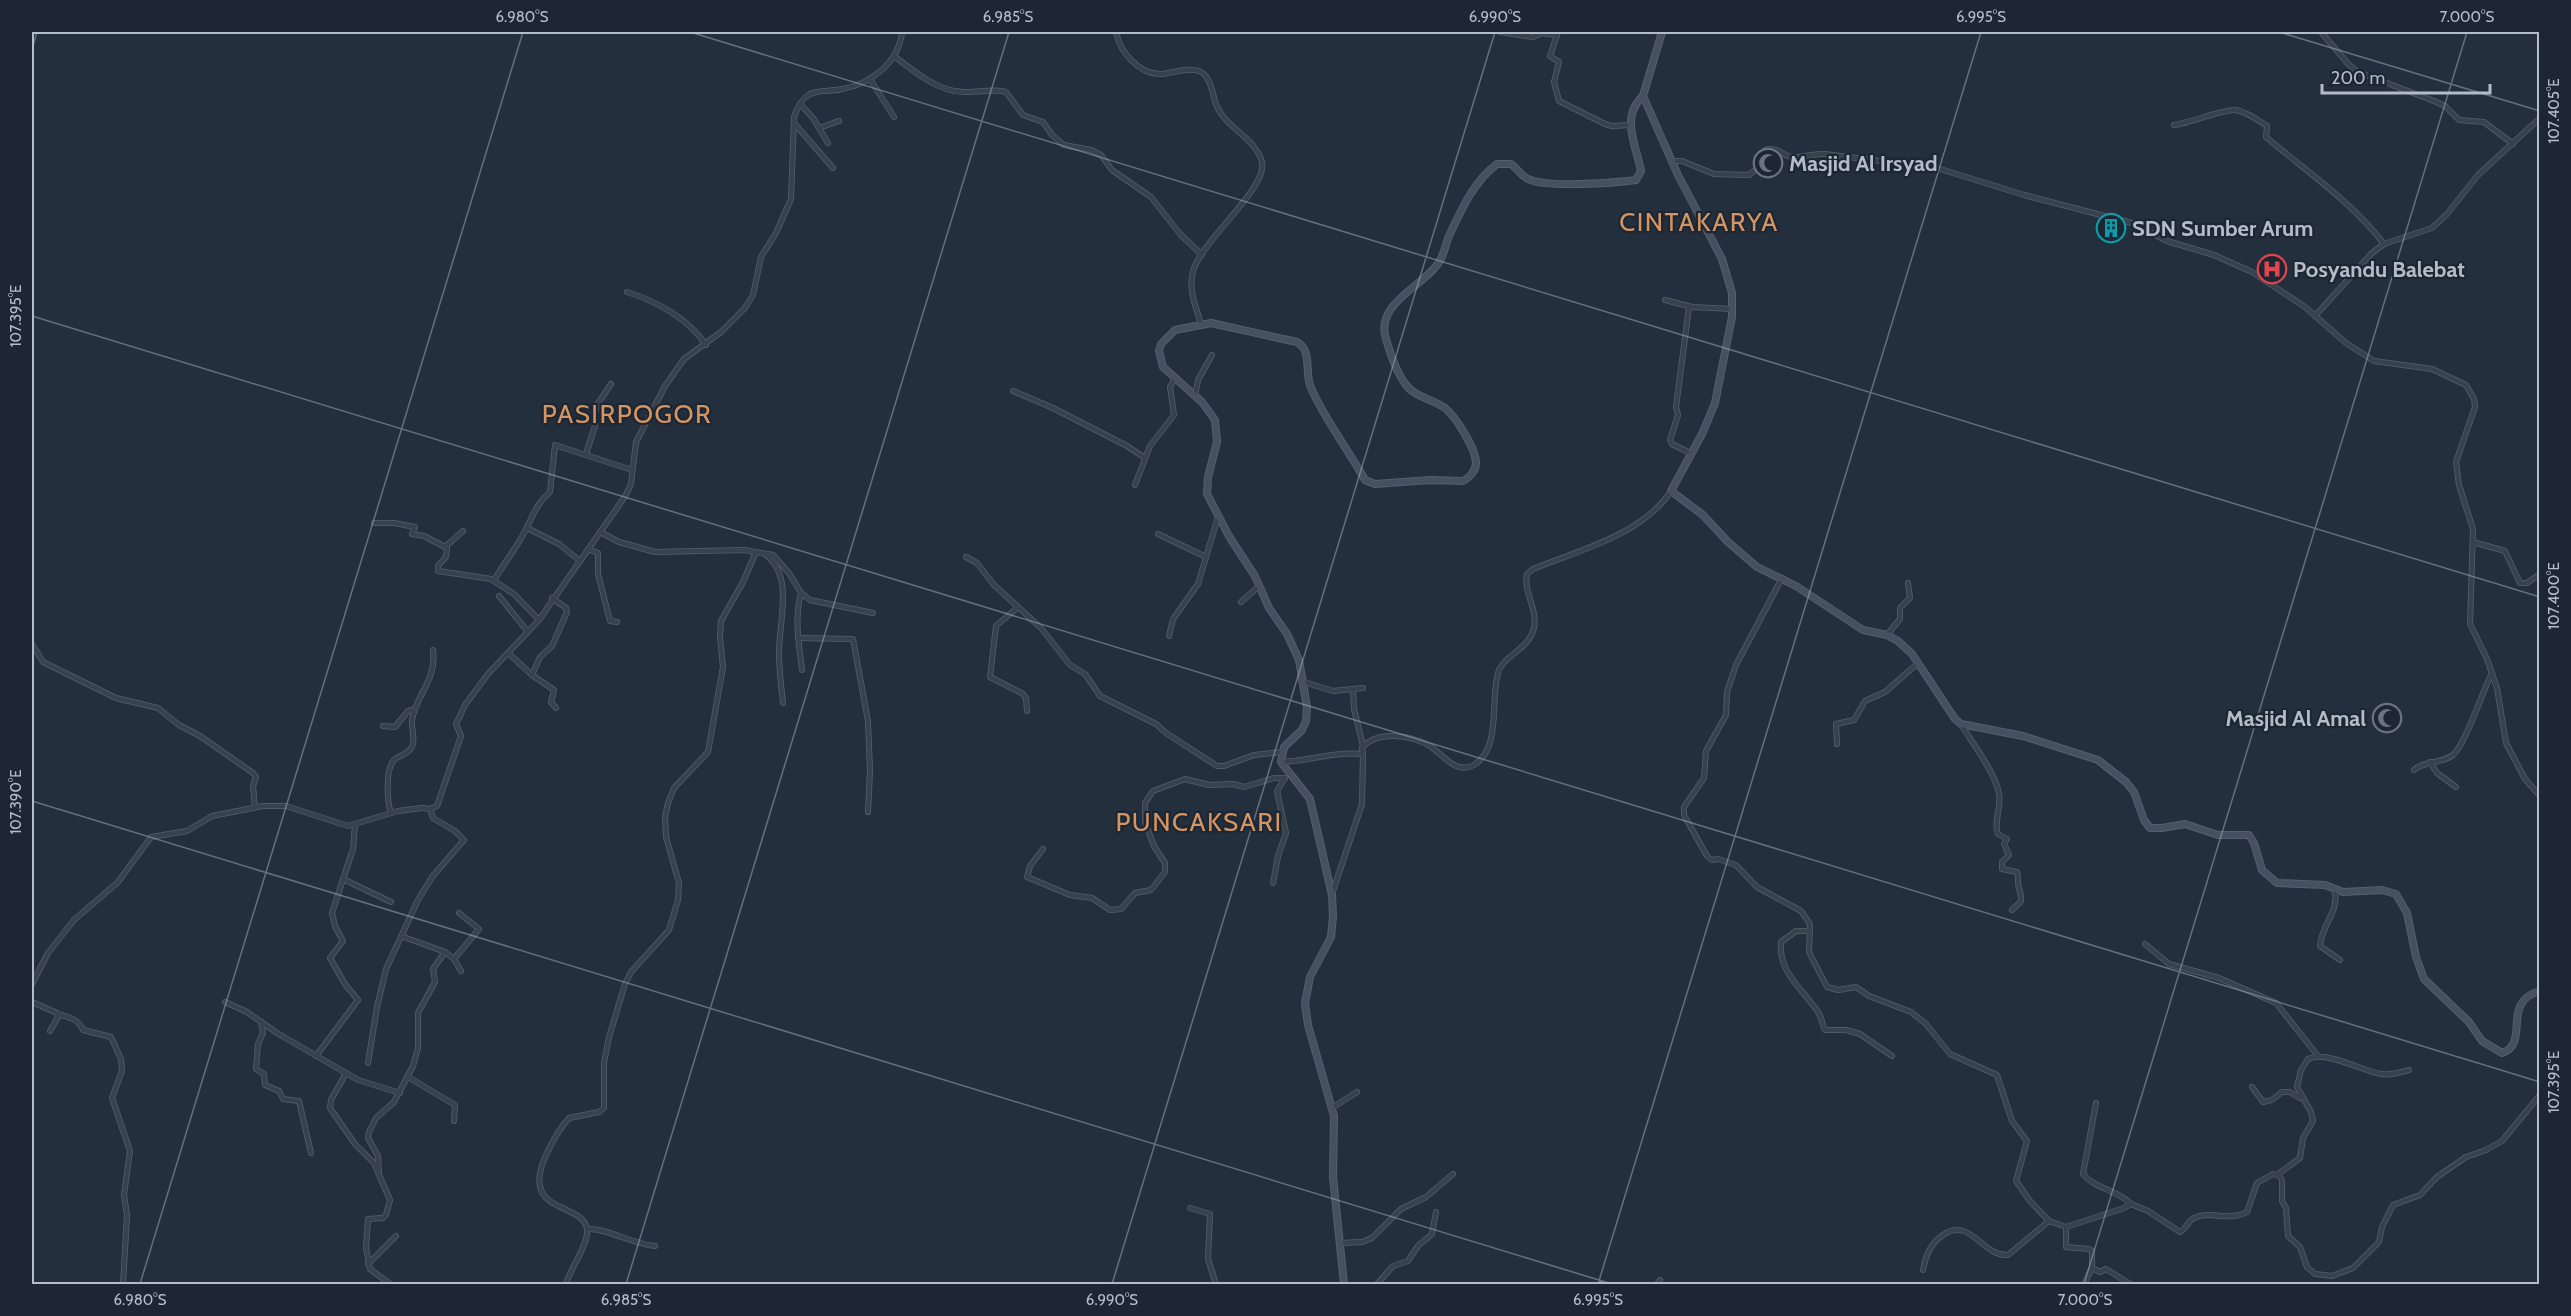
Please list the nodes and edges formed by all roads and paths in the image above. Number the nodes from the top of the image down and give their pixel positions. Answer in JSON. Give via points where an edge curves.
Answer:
{"nodes":[{"id":1,"x":902,"y":32,"type":"edge"},
{"id":2,"x":1116,"y":32,"type":"edge"},
{"id":3,"x":1500,"y":32,"type":"edge"},
{"id":4,"x":1662,"y":32,"type":"edge"},
{"id":5,"x":2321,"y":32,"type":"edge"},
{"id":6,"x":1557,"y":33,"type":"edge"},
{"id":7,"x":894,"y":56,"type":"junction"},
{"id":8,"x":870,"y":78,"type":"junction"},
{"id":9,"x":1642,"y":96,"type":"junction"},
{"id":10,"x":800,"y":104,"type":"junction"},
{"id":11,"x":894,"y":117,"type":"dead end"},
{"id":12,"x":2540,"y":118,"type":"edge"},
{"id":13,"x":839,"y":122,"type":"dead end"},
{"id":14,"x":794,"y":123,"type":"junction"},
{"id":15,"x":1630,"y":125,"type":"junction"},
{"id":16,"x":2174,"y":125,"type":"dead end"},
{"id":17,"x":819,"y":128,"type":"junction"},
{"id":18,"x":828,"y":142,"type":"dead end"},
{"id":19,"x":2513,"y":144,"type":"junction"},
{"id":20,"x":1671,"y":160,"type":"junction"},
{"id":21,"x":833,"y":168,"type":"dead end"},
{"id":22,"x":2384,"y":244,"type":"junction"},
{"id":23,"x":1202,"y":255,"type":"junction"},
{"id":24,"x":627,"y":292,"type":"dead end"},
{"id":25,"x":1665,"y":300,"type":"dead end"},
{"id":26,"x":1689,"y":307,"type":"junction"},
{"id":27,"x":1733,"y":309,"type":"junction"},
{"id":28,"x":2315,"y":315,"type":"junction"},
{"id":29,"x":1202,"y":324,"type":"junction"},
{"id":30,"x":706,"y":345,"type":"junction"},
{"id":31,"x":1212,"y":355,"type":"dead end"},
{"id":32,"x":1175,"y":378,"type":"junction"},
{"id":33,"x":611,"y":384,"type":"dead end"},
{"id":34,"x":1013,"y":391,"type":"dead end"},
{"id":35,"x":1195,"y":396,"type":"junction"},
{"id":36,"x":1690,"y":453,"type":"junction"},
{"id":37,"x":586,"y":454,"type":"junction"},
{"id":38,"x":1145,"y":458,"type":"junction"},
{"id":39,"x":632,"y":470,"type":"junction"},
{"id":40,"x":1135,"y":485,"type":"dead end"},
{"id":41,"x":1671,"y":491,"type":"junction"},
{"id":42,"x":1218,"y":517,"type":"junction"},
{"id":43,"x":374,"y":523,"type":"dead end"},
{"id":44,"x":527,"y":528,"type":"junction"},
{"id":45,"x":463,"y":531,"type":"dead end"},
{"id":46,"x":600,"y":532,"type":"junction"},
{"id":47,"x":1158,"y":534,"type":"dead end"},
{"id":48,"x":2473,"y":542,"type":"junction"},
{"id":49,"x":445,"y":547,"type":"junction"},
{"id":50,"x":588,"y":549,"type":"junction"},
{"id":51,"x":756,"y":552,"type":"junction"},
{"id":52,"x":763,"y":553,"type":"junction"},
{"id":53,"x":966,"y":557,"type":"dead end"},
{"id":54,"x":1206,"y":557,"type":"junction"},
{"id":55,"x":580,"y":561,"type":"junction"},
{"id":56,"x":2540,"y":574,"type":"edge"},
{"id":57,"x":1782,"y":578,"type":"junction"},
{"id":58,"x":494,"y":581,"type":"junction"},
{"id":59,"x":1908,"y":583,"type":"dead end"},
{"id":60,"x":1258,"y":587,"type":"junction"},
{"id":61,"x":801,"y":593,"type":"junction"},
{"id":62,"x":499,"y":596,"type":"dead end"},
{"id":63,"x":552,"y":598,"type":"junction"},
{"id":64,"x":1241,"y":602,"type":"dead end"},
{"id":65,"x":1018,"y":607,"type":"junction"},
{"id":66,"x":873,"y":613,"type":"dead end"},
{"id":67,"x":539,"y":620,"type":"junction"},
{"id":68,"x":617,"y":622,"type":"dead end"},
{"id":69,"x":528,"y":632,"type":"junction"},
{"id":70,"x":1887,"y":635,"type":"junction"},
{"id":71,"x":1169,"y":636,"type":"dead end"},
{"id":72,"x":798,"y":638,"type":"junction"},
{"id":73,"x":32,"y":644,"type":"edge"},
{"id":74,"x":433,"y":650,"type":"dead end"},
{"id":75,"x":508,"y":653,"type":"junction"},
{"id":76,"x":1918,"y":663,"type":"junction"},
{"id":77,"x":802,"y":670,"type":"dead end"},
{"id":78,"x":532,"y":675,"type":"junction"},
{"id":79,"x":2492,"y":675,"type":"junction"},
{"id":80,"x":1301,"y":681,"type":"junction"},
{"id":81,"x":1363,"y":688,"type":"dead end"},
{"id":82,"x":1353,"y":689,"type":"junction"},
{"id":83,"x":783,"y":703,"type":"dead end"},
{"id":84,"x":556,"y":708,"type":"dead end"},
{"id":85,"x":415,"y":709,"type":"junction"},
{"id":86,"x":1027,"y":711,"type":"dead end"},
{"id":87,"x":1961,"y":724,"type":"junction"},
{"id":88,"x":383,"y":726,"type":"dead end"},
{"id":89,"x":1838,"y":744,"type":"dead end"},
{"id":90,"x":1363,"y":746,"type":"junction"},
{"id":91,"x":1282,"y":752,"type":"junction"},
{"id":92,"x":1363,"y":754,"type":"junction"},
{"id":93,"x":1281,"y":762,"type":"junction"},
{"id":94,"x":2430,"y":762,"type":"junction"},
{"id":95,"x":2414,"y":770,"type":"dead end"},
{"id":96,"x":1287,"y":776,"type":"junction"},
{"id":97,"x":2456,"y":787,"type":"dead end"},
{"id":98,"x":2540,"y":796,"type":"edge"},
{"id":99,"x":255,"y":807,"type":"junction"},
{"id":100,"x":430,"y":809,"type":"junction"},
{"id":101,"x":868,"y":812,"type":"dead end"},
{"id":102,"x":391,"y":813,"type":"junction"},
{"id":103,"x":355,"y":825,"type":"junction"},
{"id":104,"x":1043,"y":849,"type":"dead end"},
{"id":105,"x":343,"y":879,"type":"junction"},
{"id":106,"x":1273,"y":883,"type":"dead end"},
{"id":107,"x":2335,"y":890,"type":"junction"},
{"id":108,"x":1332,"y":895,"type":"junction"},
{"id":109,"x":391,"y":902,"type":"dead end"},
{"id":110,"x":2012,"y":910,"type":"dead end"},
{"id":111,"x":459,"y":913,"type":"dead end"},
{"id":112,"x":1810,"y":931,"type":"junction"},
{"id":113,"x":401,"y":936,"type":"junction"},
{"id":114,"x":2145,"y":944,"type":"dead end"},
{"id":115,"x":445,"y":952,"type":"junction"},
{"id":116,"x":454,"y":959,"type":"junction"},
{"id":117,"x":2340,"y":960,"type":"dead end"},
{"id":118,"x":461,"y":971,"type":"dead end"},
{"id":119,"x":32,"y":984,"type":"edge"},
{"id":120,"x":2540,"y":991,"type":"edge"},
{"id":121,"x":32,"y":1002,"type":"edge"},
{"id":122,"x":225,"y":1002,"type":"dead end"},
{"id":123,"x":58,"y":1014,"type":"junction"},
{"id":124,"x":261,"y":1022,"type":"junction"},
{"id":125,"x":50,"y":1031,"type":"dead end"},
{"id":126,"x":316,"y":1056,"type":"junction"},
{"id":127,"x":1892,"y":1056,"type":"dead end"},
{"id":128,"x":2318,"y":1056,"type":"junction"},
{"id":129,"x":368,"y":1064,"type":"dead end"},
{"id":130,"x":2409,"y":1070,"type":"dead end"},
{"id":131,"x":346,"y":1073,"type":"junction"},
{"id":132,"x":408,"y":1077,"type":"junction"},
{"id":133,"x":2252,"y":1087,"type":"dead end"},
{"id":134,"x":1357,"y":1092,"type":"dead end"},
{"id":135,"x":400,"y":1093,"type":"junction"},
{"id":136,"x":2540,"y":1095,"type":"edge"},
{"id":137,"x":2302,"y":1099,"type":"junction"},
{"id":138,"x":2096,"y":1103,"type":"dead end"},
{"id":139,"x":1332,"y":1108,"type":"junction"},
{"id":140,"x":454,"y":1121,"type":"dead end"},
{"id":141,"x":311,"y":1153,"type":"dead end"},
{"id":142,"x":379,"y":1174,"type":"junction"},
{"id":143,"x":1453,"y":1174,"type":"dead end"},
{"id":144,"x":2277,"y":1175,"type":"junction"},
{"id":145,"x":2130,"y":1204,"type":"junction"},
{"id":146,"x":1190,"y":1208,"type":"dead end"},
{"id":147,"x":1436,"y":1212,"type":"dead end"},
{"id":148,"x":2049,"y":1221,"type":"junction"},
{"id":149,"x":2066,"y":1227,"type":"junction"},
{"id":150,"x":587,"y":1229,"type":"junction"},
{"id":151,"x":396,"y":1236,"type":"dead end"},
{"id":152,"x":1340,"y":1243,"type":"junction"},
{"id":153,"x":655,"y":1246,"type":"dead end"},
{"id":154,"x":368,"y":1264,"type":"junction"},
{"id":155,"x":2092,"y":1268,"type":"junction"},
{"id":156,"x":1923,"y":1270,"type":"dead end"},
{"id":157,"x":123,"y":1284,"type":"edge"},
{"id":158,"x":390,"y":1284,"type":"edge"},
{"id":159,"x":566,"y":1284,"type":"edge"},
{"id":160,"x":1216,"y":1284,"type":"edge"},
{"id":161,"x":1344,"y":1284,"type":"edge"},
{"id":162,"x":1377,"y":1284,"type":"edge"},
{"id":163,"x":2084,"y":1284,"type":"edge"},
{"id":164,"x":2130,"y":1284,"type":"edge"}],
"edges":[{"from":1,"to":7,"type":"street"},
{"from":2,"to":23,"type":"street","via":[[1128,58],[1152,72],[1203,73],[1219,111],[1262,160],[1260,180]]},
{"from":3,"to":6,"type":"street","via":[[1533,37],[1544,32]]},
{"from":4,"to":9,"type":"main road"},
{"from":5,"to":19,"type":"street","via":[[2358,72],[2445,106],[2459,120],[2484,122]]},
{"from":6,"to":15,"type":"street","via":[[1550,56],[1559,62],[1554,82],[1559,101],[1605,124]]},
{"from":7,"to":8,"type":"street"},
{"from":7,"to":23,"type":"street","via":[[947,90],[1006,92],[1023,115],[1043,122],[1064,145],[1101,155],[1112,170],[1151,197]]},
{"from":8,"to":10,"type":"street","via":[[851,87],[815,92]]},
{"from":8,"to":11,"type":"street"},
{"from":9,"to":15,"type":"main road","via":[[1632,109]]},
{"from":9,"to":20,"type":"main road"},
{"from":10,"to":14,"type":"street"},
{"from":10,"to":17,"type":"street"},
{"from":12,"to":19,"type":"street"},
{"from":13,"to":17,"type":"street"},
{"from":14,"to":21,"type":"street"},
{"from":14,"to":30,"type":"street","via":[[790,204],[761,257],[752,297]]},
{"from":15,"to":29,"type":"main road","via":[[1641,171],[1636,180],[1537,182],[1508,163],[1491,168],[1465,203],[1437,265],[1387,314],[1385,336],[1405,384],[1449,412],[1470,446],[1476,463],[1463,481],[1376,484],[1365,480],[1311,388],[1301,344],[1220,324]]},
{"from":16,"to":22,"type":"street","via":[[2233,110],[2262,122],[2267,126],[2266,137],[2359,214]]},
{"from":17,"to":18,"type":"street"},
{"from":19,"to":22,"type":"street","via":[[2478,175],[2432,228]]},
{"from":20,"to":27,"type":"main road","via":[[1722,259]]},
{"from":20,"to":28,"type":"street","via":[[1714,174],[1749,175],[1765,150],[1771,148],[1796,158],[1815,153],[1937,168],[2055,204],[2106,215],[2214,255],[2252,272]]},
{"from":22,"to":28,"type":"street"},
{"from":23,"to":29,"type":"street","via":[[1193,272],[1191,295]]},
{"from":24,"to":30,"type":"street","via":[[671,312]]},
{"from":25,"to":26,"type":"street"},
{"from":26,"to":27,"type":"street"},
{"from":26,"to":36,"type":"street","via":[[1678,416],[1670,440]]},
{"from":27,"to":36,"type":"main road","via":[[1718,392],[1710,417]]},
{"from":28,"to":48,"type":"street","via":[[2346,343],[2374,361],[2432,369],[2466,385],[2474,399],[2473,415],[2456,462]]},
{"from":29,"to":32,"type":"main road","via":[[1175,330],[1161,344],[1160,362]]},
{"from":30,"to":39,"type":"street","via":[[684,359],[665,386],[636,442]]},
{"from":31,"to":35,"type":"street","via":[[1198,380]]},
{"from":32,"to":35,"type":"main road"},
{"from":32,"to":38,"type":"street","via":[[1170,387],[1174,415]]},
{"from":33,"to":37,"type":"street","via":[[597,405]]},
{"from":34,"to":38,"type":"street"},
{"from":35,"to":42,"type":"main road","via":[[1215,420],[1217,441],[1207,489]]},
{"from":36,"to":41,"type":"main road"},
{"from":37,"to":39,"type":"street"},
{"from":37,"to":44,"type":"street","via":[[555,445],[550,492],[537,504]]},
{"from":38,"to":40,"type":"street"},
{"from":39,"to":46,"type":"street","via":[[626,495]]},
{"from":41,"to":57,"type":"main road","via":[[1703,515],[1750,562]]},
{"from":41,"to":90,"type":"street","via":[[1662,505],[1632,526],[1527,574],[1534,629],[1526,644],[1499,669],[1489,742],[1484,756],[1474,765],[1451,764],[1430,746],[1400,737],[1374,738]]},
{"from":42,"to":54,"type":"street"},
{"from":42,"to":60,"type":"main road"},
{"from":43,"to":49,"type":"street","via":[[415,527],[411,534]]},
{"from":44,"to":55,"type":"street","via":[[559,544]]},
{"from":44,"to":58,"type":"street"},
{"from":45,"to":49,"type":"street"},
{"from":46,"to":50,"type":"street"},
{"from":46,"to":51,"type":"street","via":[[655,552]]},
{"from":47,"to":54,"type":"street"},
{"from":48,"to":56,"type":"street","via":[[2505,551],[2520,583]]},
{"from":48,"to":79,"type":"street","via":[[2470,624]]},
{"from":49,"to":58,"type":"street","via":[[447,556],[438,566],[439,572]]},
{"from":50,"to":55,"type":"street"},
{"from":50,"to":68,"type":"street","via":[[598,553],[606,610],[610,621]]},
{"from":51,"to":52,"type":"street"},
{"from":51,"to":150,"type":"street","via":[[721,621],[723,667],[708,752],[678,782],[668,803],[666,837],[680,890],[669,930],[625,984],[605,1056],[604,1108],[569,1118],[540,1167],[538,1183],[545,1195],[583,1220]]},
{"from":52,"to":61,"type":"street","via":[[780,561]]},
{"from":52,"to":83,"type":"street","via":[[776,563],[782,583],[779,651]]},
{"from":53,"to":65,"type":"street","via":[[977,563]]},
{"from":54,"to":71,"type":"street","via":[[1198,584],[1173,619]]},
{"from":55,"to":63,"type":"street"},
{"from":57,"to":70,"type":"main road","via":[[1863,630]]},
{"from":57,"to":112,"type":"street","via":[[1736,665],[1727,692],[1726,715],[1706,751],[1704,778],[1683,812],[1707,856],[1736,865],[1757,886],[1796,906],[1809,921]]},
{"from":58,"to":67,"type":"street","via":[[514,594]]},
{"from":59,"to":70,"type":"street","via":[[1910,598],[1900,608],[1900,619]]},
{"from":60,"to":64,"type":"street"},
{"from":60,"to":80,"type":"main road","via":[[1294,646]]},
{"from":61,"to":66,"type":"street","via":[[810,600]]},
{"from":61,"to":72,"type":"street"},
{"from":62,"to":69,"type":"street"},
{"from":63,"to":67,"type":"street"},
{"from":63,"to":78,"type":"street","via":[[567,612],[552,646],[540,657]]},
{"from":65,"to":86,"type":"street","via":[[996,626],[990,677],[1023,694]]},
{"from":65,"to":91,"type":"street","via":[[1041,628],[1070,665],[1085,674],[1100,696],[1156,724],[1214,765]]},
{"from":67,"to":69,"type":"street"},
{"from":69,"to":75,"type":"street"},
{"from":70,"to":76,"type":"main road"},
{"from":72,"to":77,"type":"street"},
{"from":72,"to":101,"type":"street","via":[[853,639],[868,721]]},
{"from":73,"to":99,"type":"street","via":[[43,662],[107,695],[158,708],[253,773]]},
{"from":74,"to":85,"type":"street","via":[[434,662],[426,690]]},
{"from":75,"to":78,"type":"street"},
{"from":75,"to":100,"type":"street","via":[[465,705],[456,724],[462,736],[448,780],[436,806]]},
{"from":76,"to":87,"type":"main road"},
{"from":76,"to":89,"type":"street","via":[[1885,692],[1865,701],[1854,720],[1836,725]]},
{"from":78,"to":84,"type":"street","via":[[554,690],[551,702]]},
{"from":79,"to":94,"type":"street","via":[[2462,747],[2450,757]]},
{"from":79,"to":98,"type":"street","via":[[2506,743],[2525,779]]},
{"from":80,"to":82,"type":"street","via":[[1333,691]]},
{"from":80,"to":91,"type":"main road","via":[[1306,721]]},
{"from":81,"to":82,"type":"street"},
{"from":82,"to":90,"type":"street"},
{"from":85,"to":88,"type":"street","via":[[408,711],[394,727]]},
{"from":85,"to":102,"type":"street","via":[[412,748],[391,764],[386,798]]},
{"from":87,"to":107,"type":"main road","via":[[2023,736],[2098,760],[2134,792],[2150,828],[2185,824],[2218,835],[2249,835],[2262,870],[2274,882],[2325,885]]},
{"from":87,"to":110,"type":"street","via":[[1996,783],[2000,798],[1996,828],[2007,839],[2004,844],[2009,855],[2001,868],[2017,872],[2023,896]]},
{"from":90,"to":92,"type":"street"},
{"from":91,"to":93,"type":"main road"},
{"from":92,"to":93,"type":"street","via":[[1339,753]]},
{"from":92,"to":108,"type":"street","via":[[1362,804]]},
{"from":93,"to":96,"type":"main road"},
{"from":94,"to":95,"type":"street"},
{"from":94,"to":97,"type":"street","via":[[2437,774]]},
{"from":96,"to":104,"type":"street","via":[[1244,787],[1185,779],[1153,791],[1145,803],[1145,822],[1165,862],[1165,872],[1151,890],[1135,893],[1121,909],[1110,910],[1092,898],[1070,895],[1027,877]]},
{"from":96,"to":106,"type":"street","via":[[1277,791],[1286,834]]},
{"from":96,"to":108,"type":"main road","via":[[1303,787],[1310,799]]},
{"from":99,"to":103,"type":"street","via":[[286,806]]},
{"from":99,"to":119,"type":"street","via":[[212,816],[187,831],[151,837],[118,882],[74,920],[48,953]]},
{"from":100,"to":102,"type":"street"},
{"from":100,"to":113,"type":"street","via":[[433,818],[455,831],[463,841],[432,877]]},
{"from":102,"to":103,"type":"street"},
{"from":103,"to":105,"type":"street"},
{"from":105,"to":109,"type":"street"},
{"from":105,"to":126,"type":"street","via":[[332,916],[343,941],[330,958],[358,1000]]},
{"from":107,"to":117,"type":"street","via":[[2336,908],[2325,923],[2320,946]]},
{"from":107,"to":120,"type":"main road","via":[[2388,891],[2398,897],[2407,913],[2422,976],[2469,1022],[2482,1041],[2499,1052],[2509,1050],[2513,1042],[2518,1027],[2516,1015],[2523,1002]]},
{"from":108,"to":139,"type":"main road","via":[[1331,937],[1310,977],[1305,1003]]},
{"from":111,"to":116,"type":"street","via":[[479,929]]},
{"from":112,"to":127,"type":"street","via":[[1796,931],[1781,942],[1783,963],[1795,986],[1819,1013],[1824,1030],[1860,1034]]},
{"from":112,"to":148,"type":"street","via":[[1809,952],[1827,987],[1856,987],[1869,996],[1911,1011],[1950,1054],[1998,1075],[2013,1121],[2027,1141],[2016,1175],[2017,1184]]},
{"from":113,"to":115,"type":"street"},
{"from":113,"to":129,"type":"street","via":[[382,981]]},
{"from":114,"to":128,"type":"street","via":[[2169,964],[2219,978],[2276,1003]]},
{"from":115,"to":116,"type":"street"},
{"from":115,"to":132,"type":"street","via":[[434,969],[435,982],[418,1013],[418,1048]]},
{"from":116,"to":118,"type":"street"},
{"from":121,"to":123,"type":"street"},
{"from":122,"to":124,"type":"street"},
{"from":123,"to":125,"type":"street"},
{"from":123,"to":157,"type":"street","via":[[74,1020],[84,1031],[111,1037],[121,1059],[122,1075],[112,1098],[130,1151],[124,1195],[127,1215]]},
{"from":124,"to":126,"type":"street"},
{"from":124,"to":141,"type":"street","via":[[263,1033],[256,1070],[264,1074],[264,1085],[279,1091],[283,1099],[299,1101]]},
{"from":126,"to":131,"type":"street"},
{"from":128,"to":130,"type":"street","via":[[2380,1074]]},
{"from":128,"to":137,"type":"street","via":[[2308,1059],[2301,1070],[2297,1087]]},
{"from":131,"to":135,"type":"street"},
{"from":131,"to":142,"type":"street","via":[[330,1108]]},
{"from":132,"to":135,"type":"street"},
{"from":132,"to":140,"type":"street","via":[[455,1106]]},
{"from":133,"to":137,"type":"street","via":[[2263,1102],[2284,1091]]},
{"from":134,"to":139,"type":"street"},
{"from":135,"to":142,"type":"street","via":[[376,1118],[369,1132],[368,1138],[378,1156]]},
{"from":136,"to":144,"type":"street","via":[[2502,1141],[2466,1157],[2420,1194],[2393,1206],[2379,1242],[2359,1264],[2343,1273],[2322,1276],[2307,1267],[2300,1247],[2286,1232],[2282,1180]]},
{"from":137,"to":144,"type":"street","via":[[2311,1112],[2313,1124],[2303,1138],[2300,1158]]},
{"from":138,"to":145,"type":"street","via":[[2083,1174]]},
{"from":139,"to":152,"type":"main road","via":[[1333,1177]]},
{"from":142,"to":154,"type":"street","via":[[390,1200],[386,1215],[368,1219]]},
{"from":143,"to":152,"type":"street","via":[[1426,1197],[1401,1209],[1372,1238]]},
{"from":144,"to":145,"type":"street","via":[[2257,1183],[2247,1212],[2236,1217],[2213,1214],[2194,1218],[2180,1232]]},
{"from":145,"to":149,"type":"street"},
{"from":146,"to":160,"type":"street","via":[[1210,1214],[1208,1259]]},
{"from":147,"to":162,"type":"street","via":[[1432,1234],[1408,1261],[1393,1266]]},
{"from":148,"to":149,"type":"street"},
{"from":148,"to":156,"type":"street","via":[[2008,1256],[1992,1253],[1968,1232],[1946,1233],[1930,1248]]},
{"from":149,"to":155,"type":"street","via":[[2065,1246],[2091,1250]]},
{"from":150,"to":153,"type":"street"},
{"from":150,"to":159,"type":"street"},
{"from":151,"to":154,"type":"street"},
{"from":152,"to":161,"type":"main road"},
{"from":154,"to":158,"type":"street","via":[[374,1274]]},
{"from":155,"to":163,"type":"street"},
{"from":155,"to":164,"type":"street","via":[[2100,1272],[2106,1269]]}]}
